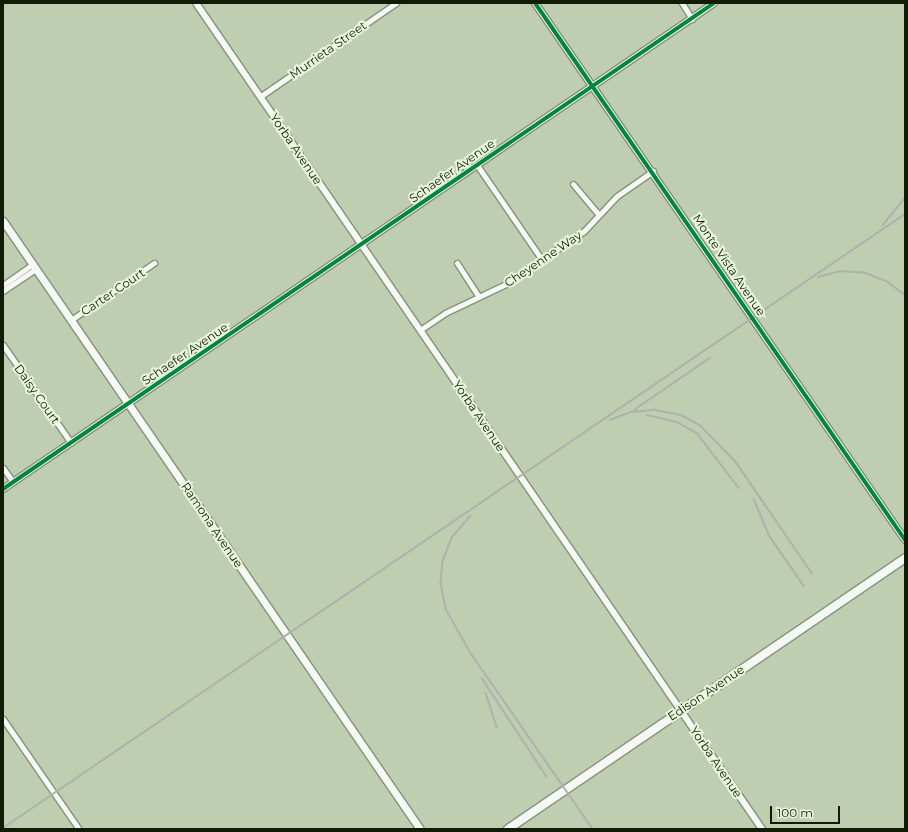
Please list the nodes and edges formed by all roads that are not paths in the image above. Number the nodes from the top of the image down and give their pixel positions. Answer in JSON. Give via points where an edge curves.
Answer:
{"nodes":[{"id":1,"x":196,"y":3,"type":"edge"},
{"id":2,"x":396,"y":3,"type":"edge"},
{"id":3,"x":535,"y":3,"type":"edge"},
{"id":4,"x":682,"y":3,"type":"edge"},
{"id":5,"x":714,"y":3,"type":"edge"},
{"id":6,"x":692,"y":19,"type":"junction"},
{"id":7,"x":592,"y":87,"type":"junction"},
{"id":8,"x":261,"y":96,"type":"junction"},
{"id":9,"x":477,"y":165,"type":"junction"},
{"id":10,"x":653,"y":171,"type":"junction"},
{"id":11,"x":573,"y":184,"type":"dead end"},
{"id":12,"x":599,"y":215,"type":"junction"},
{"id":13,"x":3,"y":221,"type":"edge"},
{"id":14,"x":362,"y":246,"type":"junction"},
{"id":15,"x":542,"y":260,"type":"junction"},
{"id":16,"x":154,"y":263,"type":"dead end"},
{"id":17,"x":457,"y":263,"type":"dead end"},
{"id":18,"x":34,"y":267,"type":"junction"},
{"id":19,"x":4,"y":284,"type":"edge"},
{"id":20,"x":3,"y":291,"type":"edge"},
{"id":21,"x":479,"y":297,"type":"junction"},
{"id":22,"x":71,"y":320,"type":"junction"},
{"id":23,"x":420,"y":330,"type":"junction"},
{"id":24,"x":3,"y":345,"type":"edge"},
{"id":25,"x":129,"y":404,"type":"junction"},
{"id":26,"x":71,"y":443,"type":"junction"},
{"id":27,"x":3,"y":468,"type":"edge"},
{"id":28,"x":13,"y":482,"type":"junction"},
{"id":29,"x":3,"y":489,"type":"edge"},
{"id":30,"x":905,"y":540,"type":"edge"},
{"id":31,"x":905,"y":558,"type":"edge"},
{"id":32,"x":681,"y":711,"type":"junction"},
{"id":33,"x":3,"y":719,"type":"edge"},
{"id":34,"x":79,"y":829,"type":"edge"},
{"id":35,"x":420,"y":829,"type":"edge"},
{"id":36,"x":508,"y":829,"type":"edge"},
{"id":37,"x":762,"y":829,"type":"edge"}],
"edges":[{"from":1,"to":8,"type":"street","name":"Yorba Avenue"},
{"from":2,"to":8,"type":"street","name":"Murrieta Street"},
{"from":3,"to":7,"type":"street","name":"Monte Vista Avenue"},
{"from":4,"to":6,"type":"street"},
{"from":5,"to":6,"type":"street","name":"Schaefer Avenue"},
{"from":6,"to":7,"type":"street","name":"Schaefer Avenue"},
{"from":7,"to":9,"type":"street","name":"Schaefer Avenue"},
{"from":7,"to":10,"type":"street","name":"Monte Vista Avenue"},
{"from":8,"to":14,"type":"street","name":"Yorba Avenue"},
{"from":9,"to":14,"type":"street","name":"Schaefer Avenue"},
{"from":9,"to":15,"type":"street"},
{"from":10,"to":12,"type":"street","name":"Cheyenne Way","via":[[617,196]]},
{"from":10,"to":30,"type":"street","name":"Monte Vista Avenue"},
{"from":11,"to":12,"type":"street"},
{"from":12,"to":15,"type":"street","name":"Cheyenne Way","via":[[584,231]]},
{"from":13,"to":18,"type":"main road","name":"Ramona Avenue"},
{"from":14,"to":23,"type":"street","name":"Yorba Avenue"},
{"from":14,"to":25,"type":"street","name":"Schaefer Avenue"},
{"from":15,"to":21,"type":"street","name":"Cheyenne Way"},
{"from":16,"to":22,"type":"street","name":"Carter Court"},
{"from":17,"to":21,"type":"street"},
{"from":18,"to":19,"type":"street"},
{"from":18,"to":20,"type":"street"},
{"from":18,"to":22,"type":"main road","name":"Ramona Avenue"},
{"from":21,"to":23,"type":"street","name":"Cheyenne Way"},
{"from":22,"to":25,"type":"main road","name":"Ramona Avenue"},
{"from":23,"to":32,"type":"street","name":"Yorba Avenue"},
{"from":24,"to":26,"type":"street","name":"Daisy Court"},
{"from":25,"to":26,"type":"street","name":"Schaefer Avenue"},
{"from":25,"to":35,"type":"main road","name":"Ramona Avenue"},
{"from":26,"to":28,"type":"street","name":"Schaefer Avenue"},
{"from":27,"to":28,"type":"street"},
{"from":28,"to":29,"type":"street","name":"Schaefer Avenue"},
{"from":31,"to":32,"type":"main road","name":"Edison Avenue"},
{"from":32,"to":36,"type":"main road","name":"Edison Avenue"},
{"from":32,"to":37,"type":"street","name":"Yorba Avenue"},
{"from":33,"to":34,"type":"street"}]}
